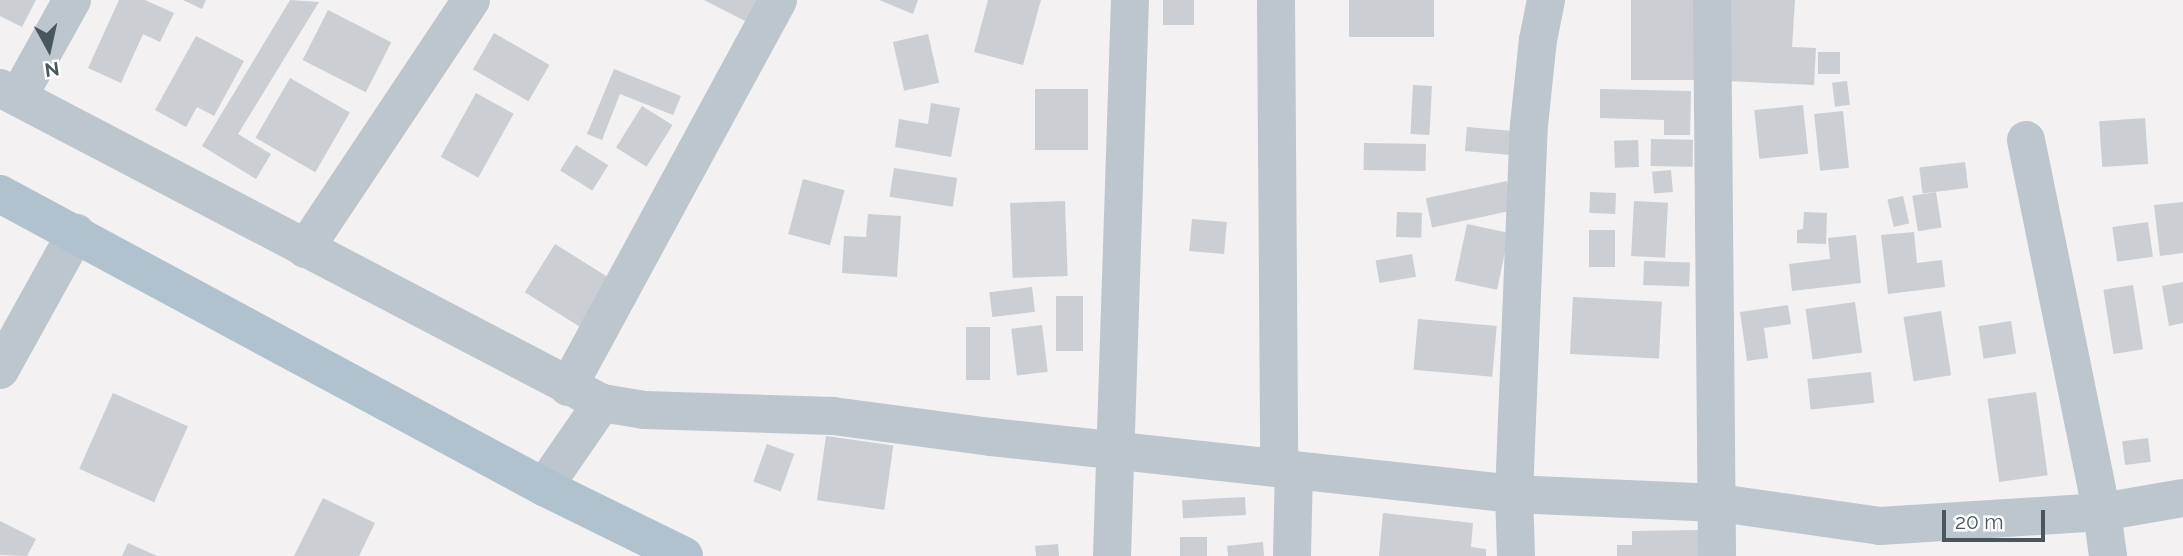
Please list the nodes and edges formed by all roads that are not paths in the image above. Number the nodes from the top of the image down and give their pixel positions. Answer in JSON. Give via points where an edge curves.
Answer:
{"nodes":[{"id":1,"x":72,"y":0,"type":"edge"},
{"id":2,"x":471,"y":0,"type":"edge"},
{"id":3,"x":778,"y":0,"type":"edge"},
{"id":4,"x":1129,"y":0,"type":"edge"},
{"id":5,"x":1276,"y":0,"type":"edge"},
{"id":6,"x":1546,"y":0,"type":"edge"},
{"id":7,"x":1712,"y":0,"type":"edge"},
{"id":8,"x":9,"y":92,"type":"edge"},
{"id":9,"x":2026,"y":140,"type":"dead end"},
{"id":10,"x":0,"y":194,"type":"edge"},
{"id":11,"x":76,"y":233,"type":"junction"},
{"id":12,"x":305,"y":249,"type":"junction"},
{"id":13,"x":0,"y":370,"type":"edge"},
{"id":14,"x":568,"y":387,"type":"junction"},
{"id":15,"x":601,"y":403,"type":"junction"},
{"id":16,"x":1114,"y":450,"type":"junction"},
{"id":17,"x":1286,"y":470,"type":"junction"},
{"id":18,"x":544,"y":488,"type":"junction"},
{"id":19,"x":1514,"y":494,"type":"junction"},
{"id":20,"x":2183,"y":498,"type":"edge"},
{"id":21,"x":1719,"y":503,"type":"junction"},
{"id":22,"x":2102,"y":512,"type":"junction"},
{"id":23,"x":684,"y":556,"type":"edge"},
{"id":24,"x":1112,"y":556,"type":"edge"},
{"id":25,"x":1292,"y":556,"type":"edge"},
{"id":26,"x":1516,"y":556,"type":"edge"},
{"id":27,"x":1717,"y":556,"type":"edge"},
{"id":28,"x":2108,"y":556,"type":"edge"}],
"edges":[{"from":1,"to":8,"type":"street"},
{"from":2,"to":12,"type":"street"},
{"from":3,"to":14,"type":"street"},
{"from":4,"to":16,"type":"street"},
{"from":5,"to":17,"type":"street"},
{"from":6,"to":19,"type":"street","via":[[1529,125]]},
{"from":7,"to":21,"type":"street"},
{"from":8,"to":12,"type":"street"},
{"from":9,"to":22,"type":"street"},
{"from":10,"to":11,"type":"main road"},
{"from":11,"to":13,"type":"street"},
{"from":11,"to":18,"type":"main road"},
{"from":12,"to":14,"type":"street"},
{"from":14,"to":15,"type":"street"},
{"from":15,"to":16,"type":"street","via":[[656,411],[833,416]]},
{"from":15,"to":18,"type":"street"},
{"from":16,"to":17,"type":"street"},
{"from":16,"to":24,"type":"street"},
{"from":17,"to":19,"type":"street"},
{"from":17,"to":25,"type":"street"},
{"from":18,"to":23,"type":"main road"},
{"from":19,"to":21,"type":"street"},
{"from":19,"to":26,"type":"street"},
{"from":20,"to":22,"type":"street"},
{"from":21,"to":22,"type":"street","via":[[1880,526]]},
{"from":21,"to":27,"type":"street"},
{"from":22,"to":28,"type":"street"}]}
